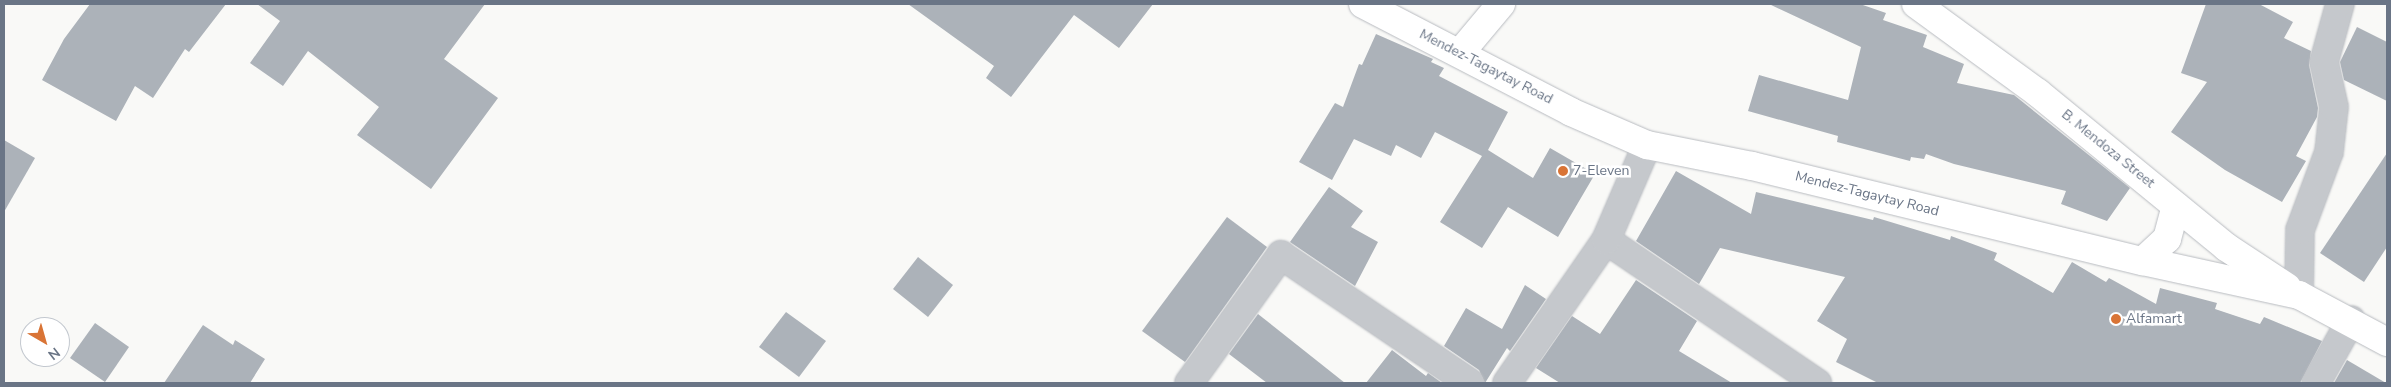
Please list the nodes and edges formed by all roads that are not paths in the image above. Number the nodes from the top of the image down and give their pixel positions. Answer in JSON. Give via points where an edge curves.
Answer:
{"nodes":[{"id":1,"x":1363,"y":4,"type":"edge"},
{"id":2,"x":1500,"y":4,"type":"edge"},
{"id":3,"x":1916,"y":4,"type":"edge"},
{"id":4,"x":2340,"y":4,"type":"edge"},
{"id":5,"x":1460,"y":54,"type":"junction"},
{"id":6,"x":1647,"y":145,"type":"junction"},
{"id":7,"x":2176,"y":206,"type":"junction"},
{"id":8,"x":1606,"y":240,"type":"junction"},
{"id":9,"x":2143,"y":261,"type":"junction"},
{"id":10,"x":2298,"y":295,"type":"junction"},
{"id":11,"x":2351,"y":320,"type":"junction"},
{"id":12,"x":2387,"y":342,"type":"edge"},
{"id":13,"x":1518,"y":380,"type":"edge"},
{"id":14,"x":1189,"y":383,"type":"edge"},
{"id":15,"x":1470,"y":383,"type":"edge"},
{"id":16,"x":1817,"y":383,"type":"edge"},
{"id":17,"x":2316,"y":383,"type":"edge"}],
"edges":[{"from":1,"to":5,"type":"main road","name":"Mendez-Tagaytay Road"},
{"from":2,"to":5,"type":"main road"},
{"from":3,"to":7,"type":"main road","name":"B. Mendoza Street","via":[[2038,93]]},
{"from":4,"to":10,"type":"street","via":[[2324,62],[2334,107],[2329,152],[2300,230]]},
{"from":5,"to":6,"type":"main road","name":"Mendez-Tagaytay Road","via":[[1572,112]]},
{"from":6,"to":8,"type":"street"},
{"from":6,"to":9,"type":"main road","name":"Mendez-Tagaytay Road","via":[[1752,166]]},
{"from":7,"to":9,"type":"main road","via":[[2167,238]]},
{"from":7,"to":10,"type":"main road","name":"B. Mendoza Street","via":[[2226,246]]},
{"from":8,"to":13,"type":"street"},
{"from":8,"to":16,"type":"street"},
{"from":9,"to":10,"type":"main road","name":"Mendez-Tagaytay Road"},
{"from":10,"to":11,"type":"main road","name":"Mendez-Tagaytay Road"},
{"from":11,"to":12,"type":"main road","name":"Mendez-Tagaytay Road"},
{"from":11,"to":17,"type":"street"},
{"from":14,"to":15,"type":"street","via":[[1281,255]]}]}
